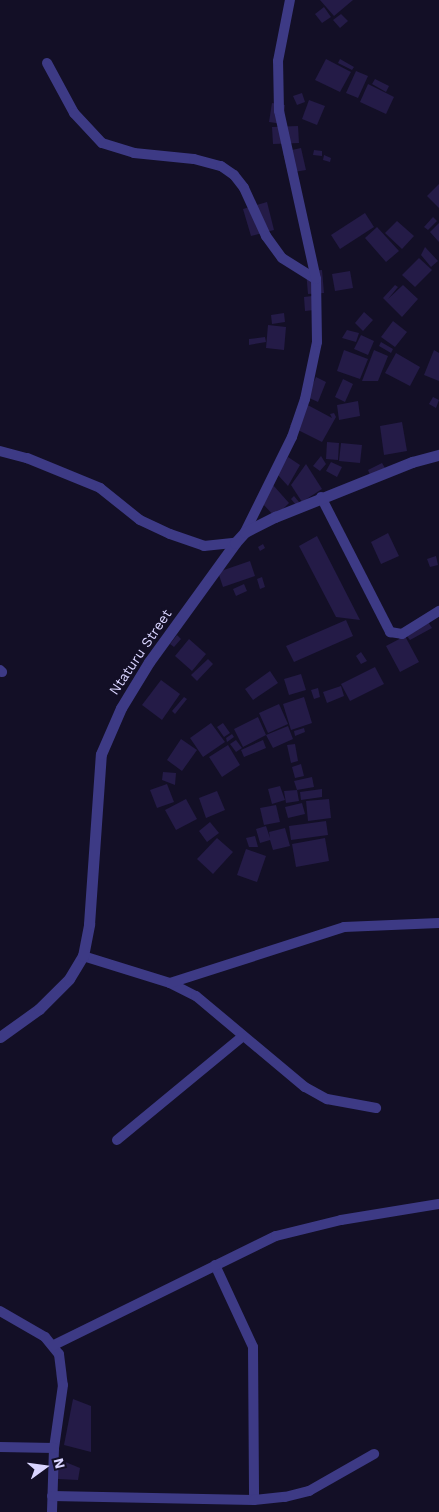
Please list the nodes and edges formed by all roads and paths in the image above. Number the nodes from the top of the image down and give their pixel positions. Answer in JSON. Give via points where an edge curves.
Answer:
{"nodes":[{"id":1,"x":290,"y":0,"type":"edge"},
{"id":2,"x":47,"y":62,"type":"dead end"},
{"id":3,"x":316,"y":279,"type":"junction"},
{"id":4,"x":0,"y":451,"type":"edge"},
{"id":5,"x":439,"y":455,"type":"edge"},
{"id":6,"x":321,"y":497,"type":"junction"},
{"id":7,"x":245,"y":532,"type":"junction"},
{"id":8,"x":235,"y":543,"type":"junction"},
{"id":9,"x":439,"y":612,"type":"edge"},
{"id":10,"x":439,"y":923,"type":"edge"},
{"id":11,"x":83,"y":956,"type":"junction"},
{"id":12,"x":170,"y":983,"type":"junction"},
{"id":13,"x":0,"y":1037,"type":"edge"},
{"id":14,"x":242,"y":1037,"type":"junction"},
{"id":15,"x":376,"y":1108,"type":"dead end"},
{"id":16,"x":117,"y":1140,"type":"dead end"},
{"id":17,"x":439,"y":1204,"type":"edge"},
{"id":18,"x":215,"y":1265,"type":"junction"},
{"id":19,"x":0,"y":1311,"type":"edge"},
{"id":20,"x":54,"y":1345,"type":"junction"},
{"id":21,"x":0,"y":1447,"type":"edge"},
{"id":22,"x":54,"y":1448,"type":"junction"},
{"id":23,"x":374,"y":1454,"type":"dead end"},
{"id":24,"x":52,"y":1496,"type":"junction"},
{"id":25,"x":254,"y":1500,"type":"junction"},
{"id":26,"x":52,"y":1512,"type":"edge"}],
"edges":[{"from":1,"to":3,"type":"street","via":[[278,61],[279,110]]},
{"from":2,"to":3,"type":"street","via":[[74,113],[102,143],[134,153],[194,159],[221,166],[234,175],[244,188],[266,236],[282,258]]},
{"from":3,"to":7,"type":"street","via":[[317,342],[305,399],[292,437]]},
{"from":4,"to":8,"type":"street","via":[[27,458],[100,488],[140,520],[170,534],[204,546]]},
{"from":5,"to":6,"type":"street","name":"Ntaturu Street"},
{"from":6,"to":7,"type":"street","name":"Ntaturu Street"},
{"from":6,"to":9,"type":"street","via":[[390,632],[402,634]]},
{"from":7,"to":8,"type":"street","name":"Ntaturu Street"},
{"from":8,"to":11,"type":"street","name":"Ntaturu Street","via":[[149,662],[121,708],[100,754],[89,924]]},
{"from":10,"to":12,"type":"street","via":[[344,927]]},
{"from":11,"to":12,"type":"street"},
{"from":11,"to":13,"type":"street","name":"Ntaturu Street","via":[[69,979],[39,1009]]},
{"from":12,"to":14,"type":"street","via":[[196,996]]},
{"from":14,"to":15,"type":"street","via":[[305,1087],[327,1099]]},
{"from":14,"to":16,"type":"street"},
{"from":17,"to":18,"type":"street","via":[[341,1220],[276,1236]]},
{"from":18,"to":20,"type":"street"},
{"from":18,"to":25,"type":"street","via":[[254,1347]]},
{"from":19,"to":20,"type":"street"},
{"from":20,"to":22,"type":"street","via":[[59,1354],[63,1385]]},
{"from":21,"to":22,"type":"street"},
{"from":22,"to":24,"type":"street"},
{"from":23,"to":25,"type":"street","via":[[309,1491]]},
{"from":24,"to":25,"type":"street"},
{"from":24,"to":26,"type":"street"}]}
